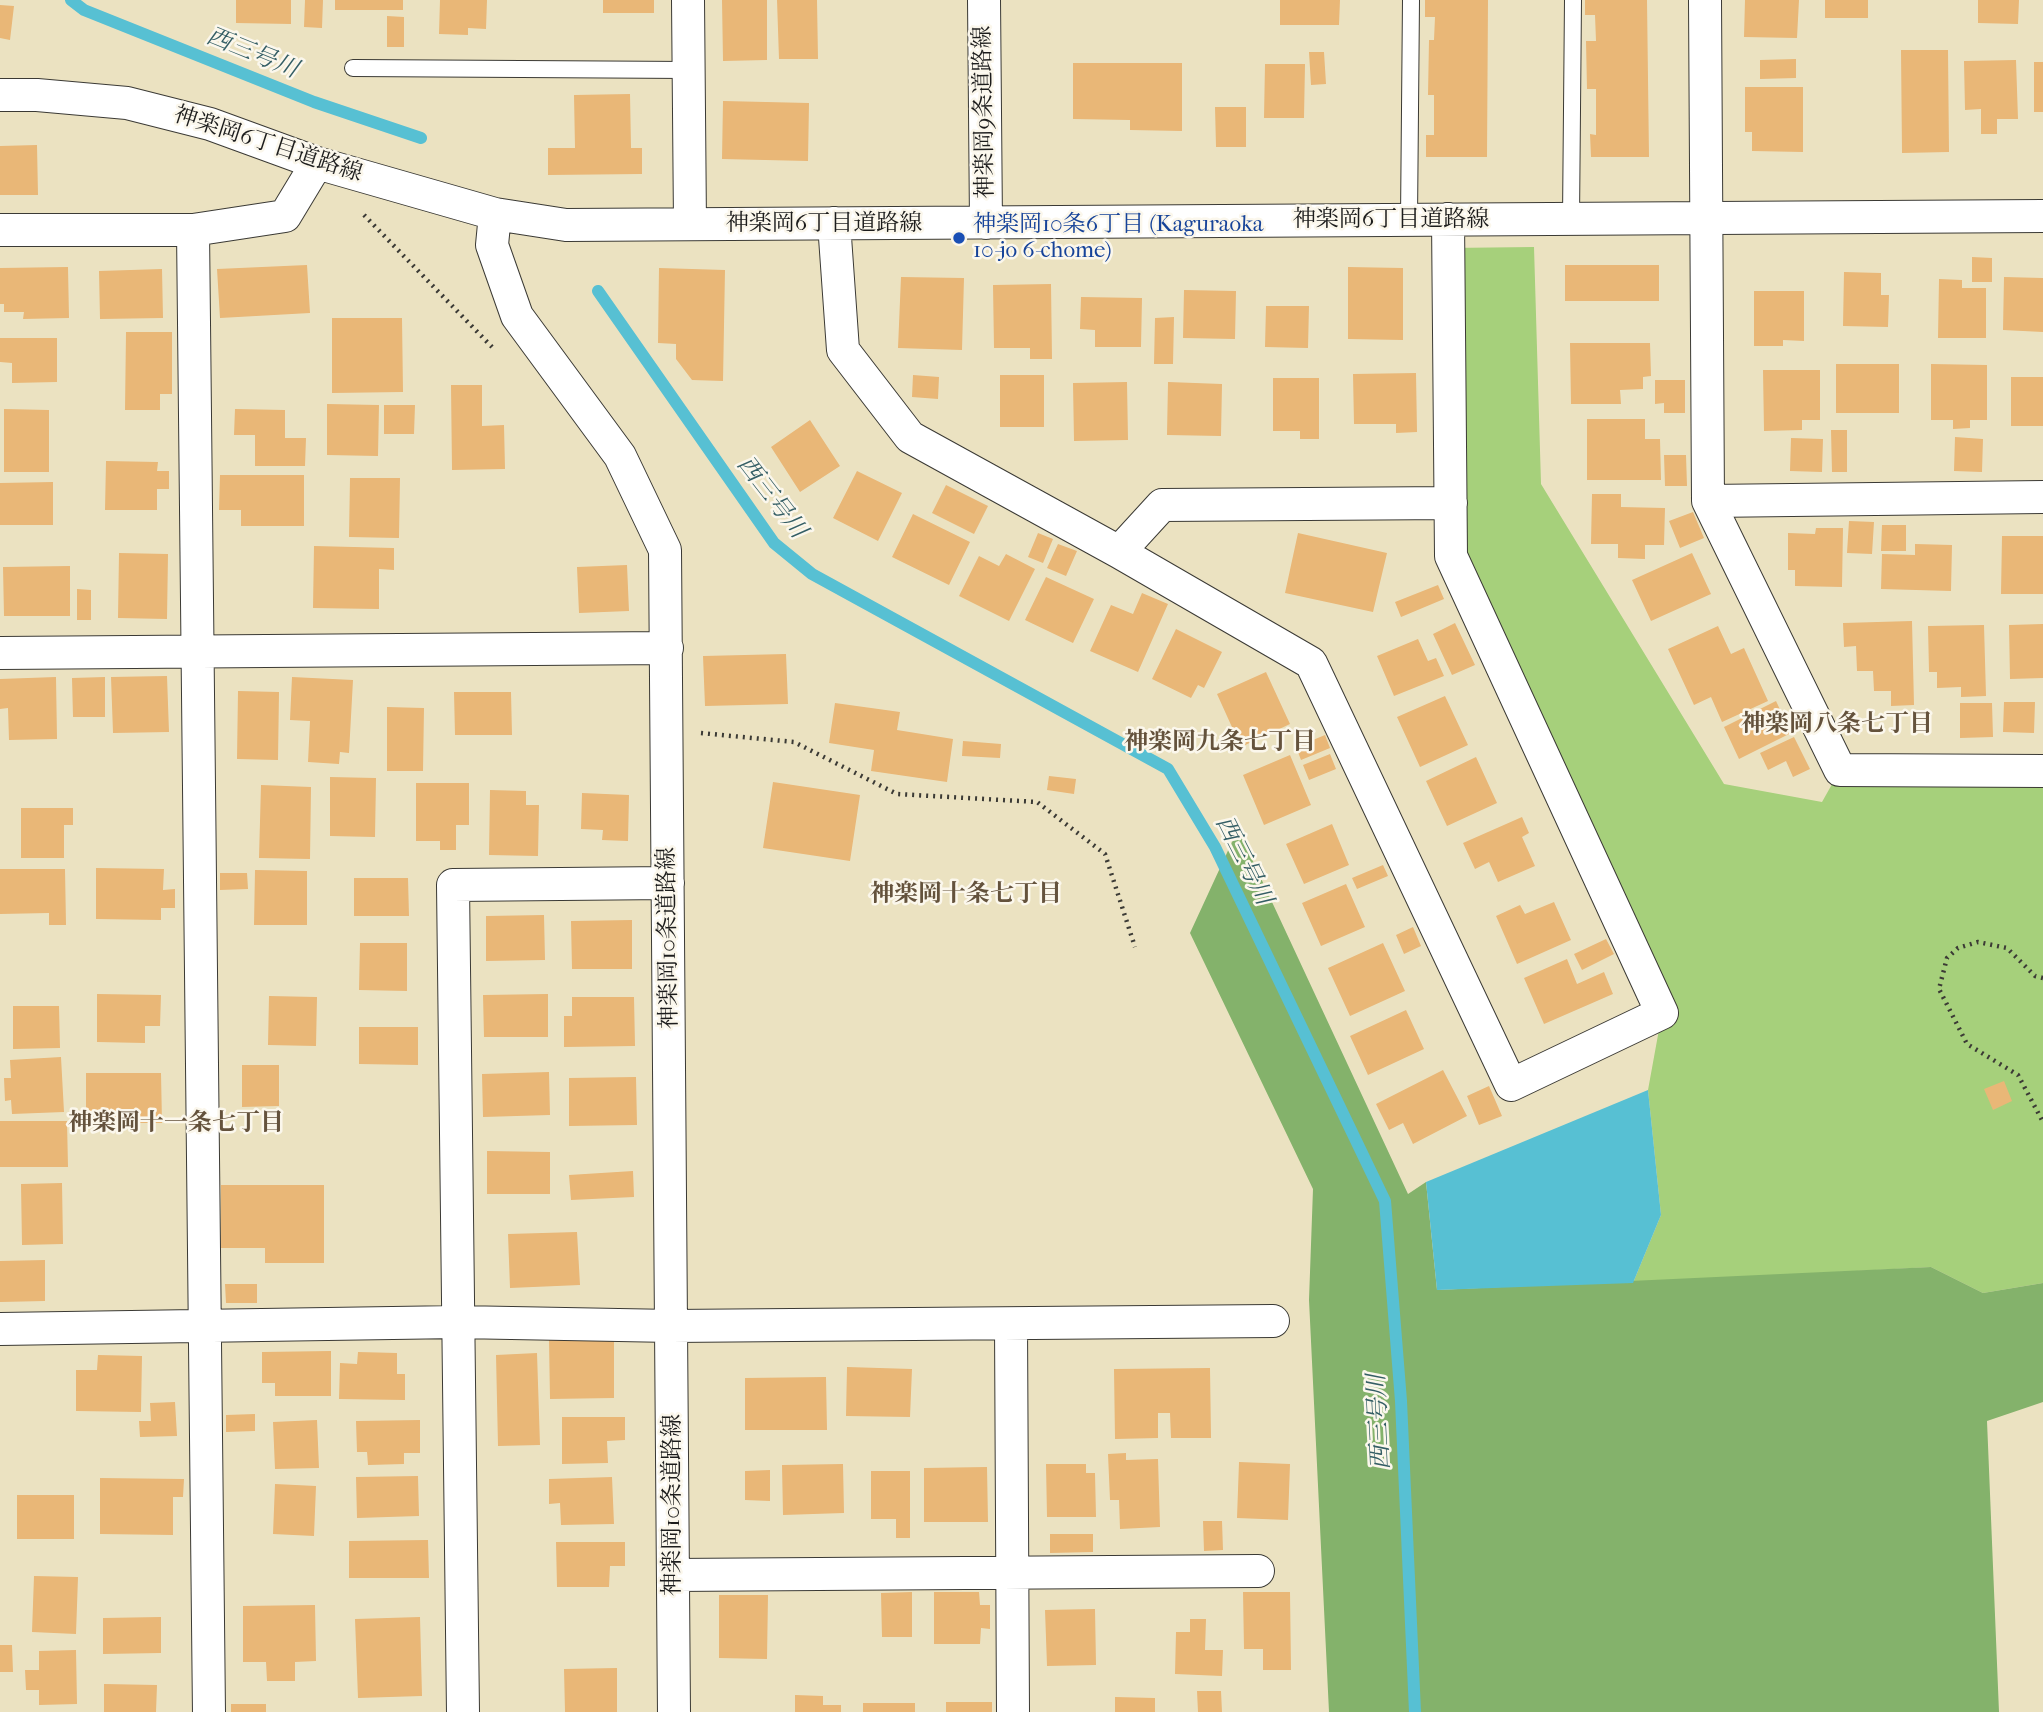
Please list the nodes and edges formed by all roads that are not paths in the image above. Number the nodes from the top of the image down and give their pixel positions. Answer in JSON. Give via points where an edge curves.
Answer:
{"nodes":[{"id":1,"x":688,"y":0,"type":"edge"},
{"id":2,"x":984,"y":0,"type":"edge"},
{"id":3,"x":1411,"y":0,"type":"edge"},
{"id":4,"x":1573,"y":0,"type":"edge"},
{"id":5,"x":1705,"y":0,"type":"edge"},
{"id":6,"x":353,"y":68,"type":"dead end"},
{"id":7,"x":689,"y":69,"type":"junction"},
{"id":8,"x":0,"y":95,"type":"edge"},
{"id":9,"x":317,"y":163,"type":"junction"},
{"id":10,"x":495,"y":214,"type":"junction"},
{"id":11,"x":2043,"y":216,"type":"edge"},
{"id":12,"x":1707,"y":218,"type":"junction"},
{"id":13,"x":1409,"y":219,"type":"junction"},
{"id":14,"x":1448,"y":219,"type":"junction"},
{"id":15,"x":1571,"y":219,"type":"junction"},
{"id":16,"x":834,"y":223,"type":"junction"},
{"id":17,"x":986,"y":223,"type":"junction"},
{"id":18,"x":690,"y":224,"type":"junction"},
{"id":19,"x":0,"y":230,"type":"edge"},
{"id":20,"x":193,"y":230,"type":"junction"},
{"id":21,"x":2043,"y":497,"type":"edge"},
{"id":22,"x":1708,"y":501,"type":"junction"},
{"id":23,"x":1451,"y":503,"type":"junction"},
{"id":24,"x":1119,"y":552,"type":"junction"},
{"id":25,"x":667,"y":648,"type":"junction"},
{"id":26,"x":198,"y":650,"type":"junction"},
{"id":27,"x":0,"y":653,"type":"edge"},
{"id":28,"x":2043,"y":771,"type":"edge"},
{"id":29,"x":668,"y":883,"type":"junction"},
{"id":30,"x":1273,"y":1321,"type":"dead end"},
{"id":31,"x":458,"y":1322,"type":"junction"},
{"id":32,"x":1011,"y":1324,"type":"junction"},
{"id":33,"x":672,"y":1325,"type":"junction"},
{"id":34,"x":205,"y":1326,"type":"junction"},
{"id":35,"x":0,"y":1329,"type":"edge"},
{"id":36,"x":1258,"y":1571,"type":"dead end"},
{"id":37,"x":1012,"y":1572,"type":"junction"},
{"id":38,"x":673,"y":1575,"type":"junction"},
{"id":39,"x":209,"y":1712,"type":"edge"},
{"id":40,"x":463,"y":1712,"type":"edge"},
{"id":41,"x":674,"y":1712,"type":"edge"},
{"id":42,"x":1013,"y":1712,"type":"edge"}],
"edges":[{"from":1,"to":7,"type":"street"},
{"from":2,"to":17,"type":"street","name":"神楽岡9条道路線"},
{"from":3,"to":13,"type":"lane"},
{"from":4,"to":15,"type":"lane"},
{"from":5,"to":12,"type":"street"},
{"from":6,"to":7,"type":"lane"},
{"from":7,"to":18,"type":"street"},
{"from":8,"to":9,"type":"street","name":"神楽岡6丁目道路線","via":[[127,103],[210,124]]},
{"from":9,"to":10,"type":"street","name":"神楽岡6丁目道路線"},
{"from":9,"to":20,"type":"street","via":[[285,216]]},
{"from":10,"to":18,"type":"street","name":"神楽岡6丁目道路線","via":[[566,225]]},
{"from":10,"to":25,"type":"street","name":"神楽岡10条道路線","via":[[492,245],[517,316],[620,456],[665,550]]},
{"from":11,"to":12,"type":"street","name":"神楽岡6丁目道路線"},
{"from":12,"to":15,"type":"street","name":"神楽岡6丁目道路線"},
{"from":12,"to":22,"type":"street"},
{"from":13,"to":14,"type":"street","name":"神楽岡6丁目道路線"},
{"from":13,"to":17,"type":"street","name":"神楽岡6丁目道路線"},
{"from":14,"to":15,"type":"street","name":"神楽岡6丁目道路線"},
{"from":14,"to":23,"type":"street"},
{"from":16,"to":17,"type":"street","name":"神楽岡6丁目道路線"},
{"from":16,"to":18,"type":"street","name":"神楽岡6丁目道路線"},
{"from":16,"to":24,"type":"street","via":[[843,350],[910,437]]},
{"from":19,"to":20,"type":"street"},
{"from":20,"to":26,"type":"street"},
{"from":21,"to":22,"type":"street"},
{"from":22,"to":28,"type":"street","via":[[1840,770]]},
{"from":23,"to":24,"type":"street","via":[[1162,505]]},
{"from":23,"to":24,"type":"street","via":[[1451,556],[1662,1013],[1511,1085],[1311,663]]},
{"from":25,"to":26,"type":"street"},
{"from":25,"to":29,"type":"street","name":"神楽岡10条道路線"},
{"from":26,"to":27,"type":"street"},
{"from":26,"to":34,"type":"street"},
{"from":29,"to":31,"type":"street","via":[[453,885]]},
{"from":29,"to":33,"type":"street","name":"神楽岡10条道路線"},
{"from":30,"to":32,"type":"street"},
{"from":31,"to":33,"type":"street"},
{"from":31,"to":34,"type":"street"},
{"from":31,"to":40,"type":"street"},
{"from":32,"to":33,"type":"street"},
{"from":32,"to":37,"type":"street"},
{"from":33,"to":38,"type":"street","name":"神楽岡10条道路線"},
{"from":34,"to":35,"type":"street"},
{"from":34,"to":39,"type":"street"},
{"from":36,"to":37,"type":"street"},
{"from":37,"to":38,"type":"street"},
{"from":37,"to":42,"type":"street"},
{"from":38,"to":41,"type":"street","name":"神楽岡10条道路線"}]}
